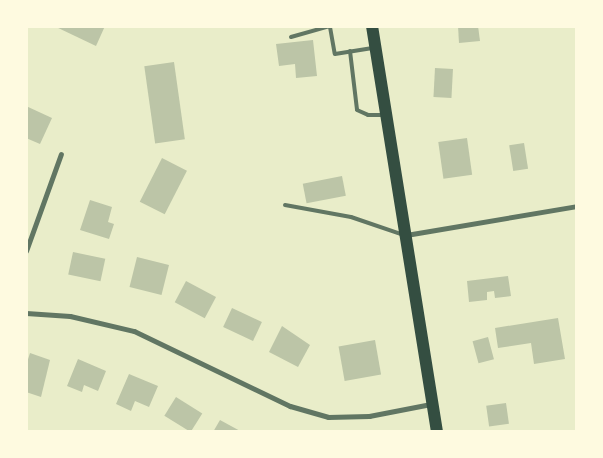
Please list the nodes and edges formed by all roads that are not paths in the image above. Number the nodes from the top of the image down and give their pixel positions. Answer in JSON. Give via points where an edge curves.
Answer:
{"nodes":[{"id":1,"x":330,"y":26,"type":"edge"},
{"id":2,"x":372,"y":26,"type":"edge"},
{"id":3,"x":290,"y":37,"type":"dead end"},
{"id":4,"x":376,"y":48,"type":"junction"},
{"id":5,"x":350,"y":51,"type":"junction"},
{"id":6,"x":387,"y":115,"type":"junction"},
{"id":7,"x":61,"y":154,"type":"dead end"},
{"id":8,"x":284,"y":205,"type":"dead end"},
{"id":9,"x":577,"y":206,"type":"edge"},
{"id":10,"x":406,"y":235,"type":"junction"},
{"id":11,"x":26,"y":251,"type":"edge"},
{"id":12,"x":26,"y":312,"type":"edge"},
{"id":13,"x":432,"y":404,"type":"junction"},
{"id":14,"x":437,"y":432,"type":"edge"}],
"edges":[{"from":1,"to":3,"type":"lane"},
{"from":1,"to":5,"type":"lane","via":[[335,54]]},
{"from":2,"to":4,"type":"main road"},
{"from":4,"to":5,"type":"lane"},
{"from":4,"to":6,"type":"main road"},
{"from":5,"to":6,"type":"lane","via":[[357,110],[368,115]]},
{"from":6,"to":10,"type":"main road"},
{"from":7,"to":11,"type":"street"},
{"from":8,"to":10,"type":"lane","via":[[351,217]]},
{"from":9,"to":10,"type":"street"},
{"from":10,"to":13,"type":"main road"},
{"from":12,"to":13,"type":"street","via":[[70,316],[134,332],[290,406],[328,417],[370,416]]},
{"from":13,"to":14,"type":"main road"}]}
